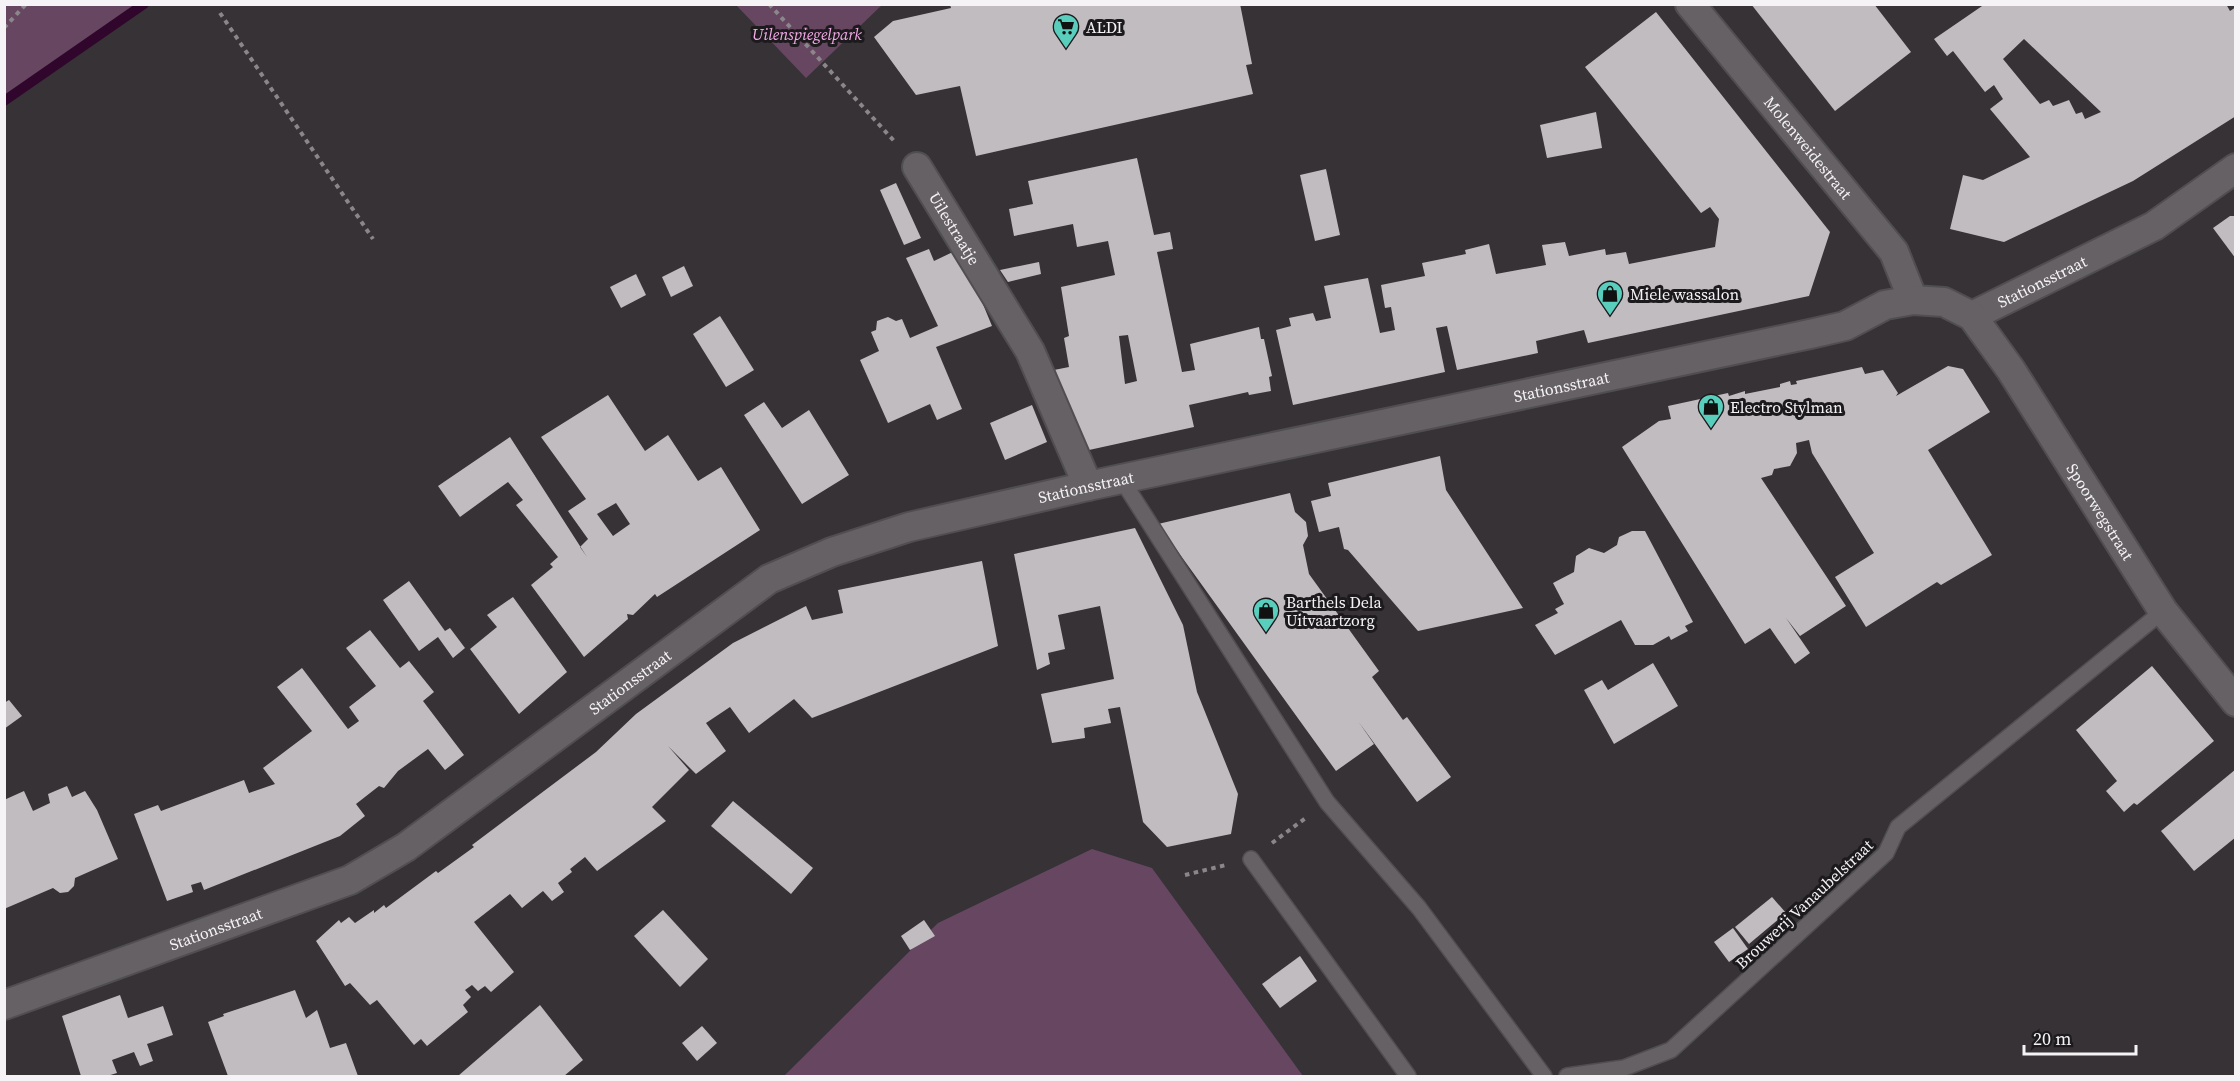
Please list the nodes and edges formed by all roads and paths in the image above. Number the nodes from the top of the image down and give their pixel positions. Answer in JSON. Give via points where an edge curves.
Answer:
{"nodes":[{"id":1,"x":26,"y":4,"type":"edge"},
{"id":2,"x":769,"y":4,"type":"edge"},
{"id":3,"x":1690,"y":4,"type":"edge"},
{"id":4,"x":220,"y":13,"type":"dead end"},
{"id":5,"x":4,"y":28,"type":"edge"},
{"id":6,"x":917,"y":167,"type":"joint"},
{"id":7,"x":2235,"y":168,"type":"edge"},
{"id":8,"x":373,"y":239,"type":"dead end"},
{"id":9,"x":1913,"y":300,"type":"junction"},
{"id":10,"x":1972,"y":316,"type":"junction"},
{"id":11,"x":1122,"y":480,"type":"junction"},
{"id":12,"x":1088,"y":486,"type":"junction"},
{"id":13,"x":2163,"y":611,"type":"junction"},
{"id":14,"x":2235,"y":702,"type":"edge"},
{"id":15,"x":1251,"y":859,"type":"dead end"},
{"id":16,"x":4,"y":1005,"type":"edge"},
{"id":17,"x":1408,"y":1077,"type":"edge"},
{"id":18,"x":1544,"y":1077,"type":"edge"},
{"id":19,"x":1567,"y":1077,"type":"edge"}],
"edges":[{"from":1,"to":5,"type":"path"},
{"from":2,"to":6,"type":"path"},
{"from":3,"to":9,"type":"street","name":"Molenweidestraat","via":[[1894,252]]},
{"from":4,"to":8,"type":"path"},
{"from":6,"to":12,"type":"street","name":"Uilestraatje","via":[[1030,351]]},
{"from":7,"to":10,"type":"street","name":"Stationsstraat","via":[[2154,226]]},
{"from":9,"to":10,"type":"street","name":"Stationsstraat","via":[[1944,302]]},
{"from":9,"to":11,"type":"street","name":"Stationsstraat","via":[[1885,305],[1845,326],[1754,347]]},
{"from":10,"to":13,"type":"street","name":"Spoorwegstraat","via":[[2011,370]]},
{"from":11,"to":12,"type":"street","name":"Stationsstraat"},
{"from":11,"to":18,"type":"lane","via":[[1327,802],[1419,908]]},
{"from":12,"to":16,"type":"street","name":"Stationsstraat","via":[[909,527],[832,552],[769,579],[406,847],[350,880]]},
{"from":13,"to":14,"type":"street","name":"Spoorwegstraat"},
{"from":13,"to":19,"type":"lane","name":"Brouwerij Vanaubelstraat","via":[[1898,827],[1886,853],[1671,1050],[1624,1068]]},
{"from":15,"to":17,"type":"lane"}]}
